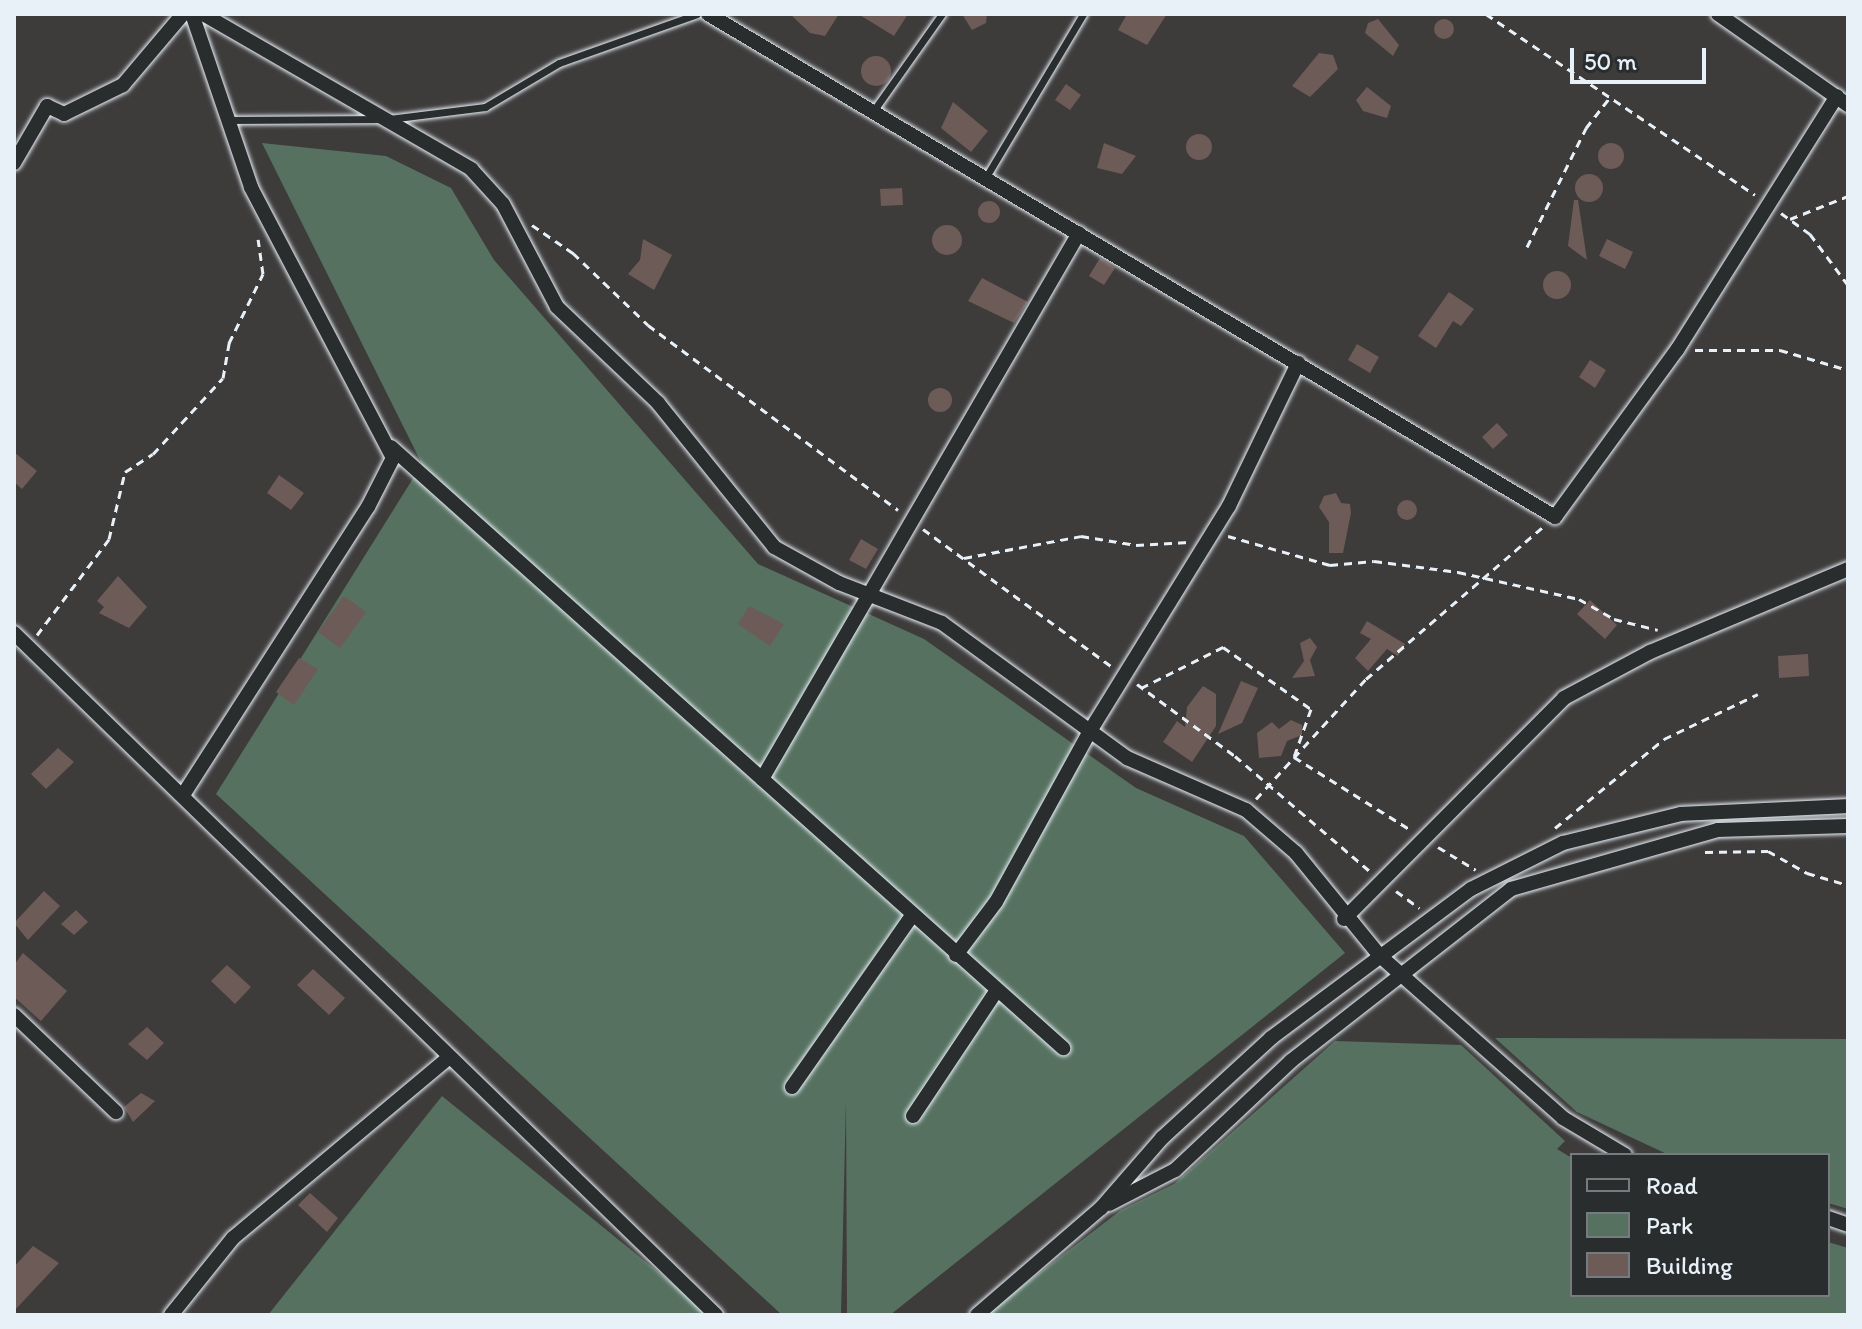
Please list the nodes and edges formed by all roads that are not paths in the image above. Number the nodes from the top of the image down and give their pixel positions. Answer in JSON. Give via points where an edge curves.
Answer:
{"nodes":[{"id":1,"x":183,"y":14,"type":"edge"},
{"id":2,"x":192,"y":14,"type":"edge"},
{"id":3,"x":203,"y":14,"type":"edge"},
{"id":4,"x":697,"y":14,"type":"edge"},
{"id":5,"x":708,"y":14,"type":"edge"},
{"id":6,"x":942,"y":14,"type":"edge"},
{"id":7,"x":1083,"y":14,"type":"edge"},
{"id":8,"x":1718,"y":14,"type":"edge"},
{"id":9,"x":1842,"y":101,"type":"edge"},
{"id":10,"x":874,"y":110,"type":"junction"},
{"id":11,"x":389,"y":119,"type":"junction"},
{"id":12,"x":228,"y":120,"type":"junction"},
{"id":13,"x":14,"y":163,"type":"edge"},
{"id":14,"x":986,"y":177,"type":"junction"},
{"id":15,"x":1079,"y":233,"type":"junction"},
{"id":16,"x":1298,"y":363,"type":"junction"},
{"id":17,"x":391,"y":447,"type":"junction"},
{"id":18,"x":1848,"y":569,"type":"edge"},
{"id":19,"x":872,"y":596,"type":"junction"},
{"id":20,"x":14,"y":633,"type":"edge"},
{"id":21,"x":1090,"y":731,"type":"junction"},
{"id":22,"x":762,"y":779,"type":"junction"},
{"id":23,"x":183,"y":795,"type":"junction"},
{"id":24,"x":1848,"y":806,"type":"edge"},
{"id":25,"x":1848,"y":826,"type":"edge"},
{"id":26,"x":911,"y":917,"type":"junction"},
{"id":27,"x":1344,"y":919,"type":"junction"},
{"id":28,"x":956,"y":955,"type":"junction"},
{"id":29,"x":1380,"y":956,"type":"junction"},
{"id":30,"x":1398,"y":973,"type":"junction"},
{"id":31,"x":997,"y":990,"type":"junction"},
{"id":32,"x":14,"y":1015,"type":"edge"},
{"id":33,"x":1063,"y":1048,"type":"dead end"},
{"id":34,"x":448,"y":1058,"type":"junction"},
{"id":35,"x":792,"y":1087,"type":"dead end"},
{"id":36,"x":116,"y":1112,"type":"dead end"},
{"id":37,"x":913,"y":1116,"type":"dead end"},
{"id":38,"x":1622,"y":1153,"type":"edge"},
{"id":39,"x":1101,"y":1208,"type":"junction"},
{"id":40,"x":171,"y":1315,"type":"edge"},
{"id":41,"x":716,"y":1315,"type":"edge"},
{"id":42,"x":977,"y":1315,"type":"edge"}],
"edges":[{"from":1,"to":13,"type":"street","via":[[123,85],[64,114],[47,106]]},
{"from":2,"to":12,"type":"street"},
{"from":3,"to":11,"type":"street"},
{"from":4,"to":11,"type":"lane","via":[[559,63],[485,107]]},
{"from":5,"to":10,"type":"street"},
{"from":6,"to":10,"type":"lane"},
{"from":7,"to":14,"type":"lane"},
{"from":8,"to":9,"type":"street"},
{"from":9,"to":16,"type":"street","via":[[1677,350],[1555,517]]},
{"from":10,"to":14,"type":"street"},
{"from":11,"to":12,"type":"lane"},
{"from":11,"to":19,"type":"street","via":[[471,169],[492,192],[557,307],[658,403],[774,547]]},
{"from":12,"to":17,"type":"street","via":[[251,187],[303,293]]},
{"from":14,"to":15,"type":"street"},
{"from":15,"to":16,"type":"street"},
{"from":15,"to":19,"type":"street"},
{"from":16,"to":21,"type":"street","via":[[1209,539]]},
{"from":17,"to":22,"type":"street"},
{"from":17,"to":23,"type":"street","via":[[390,473]]},
{"from":18,"to":27,"type":"street","via":[[1684,637],[1564,698]]},
{"from":19,"to":21,"type":"street","via":[[942,623]]},
{"from":19,"to":22,"type":"street"},
{"from":20,"to":23,"type":"street"},
{"from":21,"to":27,"type":"street","via":[[1127,758],[1246,810],[1296,853]]},
{"from":21,"to":28,"type":"street","via":[[996,902]]},
{"from":22,"to":26,"type":"street"},
{"from":23,"to":34,"type":"street"},
{"from":24,"to":29,"type":"street","via":[[1681,814],[1563,843],[1491,879]]},
{"from":25,"to":30,"type":"street","via":[[1718,830],[1593,861],[1511,889]]},
{"from":26,"to":28,"type":"street"},
{"from":26,"to":35,"type":"street"},
{"from":27,"to":29,"type":"street"},
{"from":28,"to":31,"type":"street"},
{"from":29,"to":30,"type":"street"},
{"from":29,"to":39,"type":"street","via":[[1271,1038],[1162,1138]]},
{"from":30,"to":38,"type":"street","via":[[1563,1118]]},
{"from":30,"to":39,"type":"street","via":[[1291,1061],[1175,1170]]},
{"from":31,"to":33,"type":"street"},
{"from":31,"to":37,"type":"street"},
{"from":32,"to":36,"type":"street"},
{"from":34,"to":40,"type":"street","via":[[233,1238]]},
{"from":34,"to":41,"type":"street"},
{"from":39,"to":42,"type":"street"}]}
